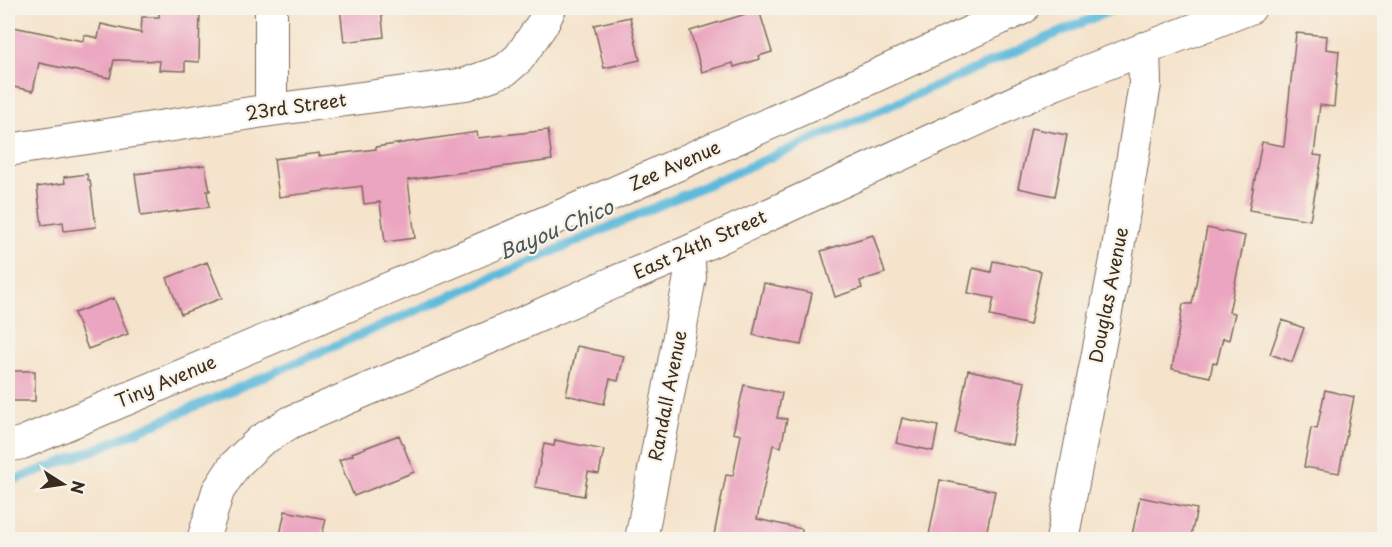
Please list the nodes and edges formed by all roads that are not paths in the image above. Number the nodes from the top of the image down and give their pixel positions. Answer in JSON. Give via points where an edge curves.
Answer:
{"nodes":[{"id":1,"x":271,"y":8,"type":"edge"},
{"id":2,"x":550,"y":8,"type":"edge"},
{"id":3,"x":1023,"y":8,"type":"edge"},
{"id":4,"x":1250,"y":8,"type":"edge"},
{"id":5,"x":1144,"y":48,"type":"junction"},
{"id":6,"x":271,"y":110,"type":"junction"},
{"id":7,"x":8,"y":150,"type":"edge"},
{"id":8,"x":688,"y":252,"type":"junction"},
{"id":9,"x":323,"y":316,"type":"joint"},
{"id":10,"x":8,"y":446,"type":"edge"},
{"id":11,"x":203,"y":540,"type":"edge"},
{"id":12,"x":641,"y":540,"type":"edge"},
{"id":13,"x":1062,"y":540,"type":"edge"}],
"edges":[{"from":1,"to":6,"type":"street"},
{"from":2,"to":6,"type":"street","name":"23rd Street","via":[[519,58],[495,74],[466,84]]},
{"from":3,"to":9,"type":"street","name":"Zee Avenue","via":[[607,196]]},
{"from":4,"to":5,"type":"street","name":"East 24th Street"},
{"from":5,"to":8,"type":"street","name":"East 24th Street","via":[[1054,84]]},
{"from":5,"to":13,"type":"street","name":"Douglas Avenue","via":[[1145,84],[1116,260]]},
{"from":6,"to":7,"type":"street","name":"23rd Street"},
{"from":8,"to":11,"type":"street","name":"East 24th Street","via":[[291,422],[261,441],[235,465],[218,491]]},
{"from":8,"to":12,"type":"street","name":"Randall Avenue","via":[[690,277]]},
{"from":9,"to":10,"type":"street","name":"Tiny Avenue"}]}
